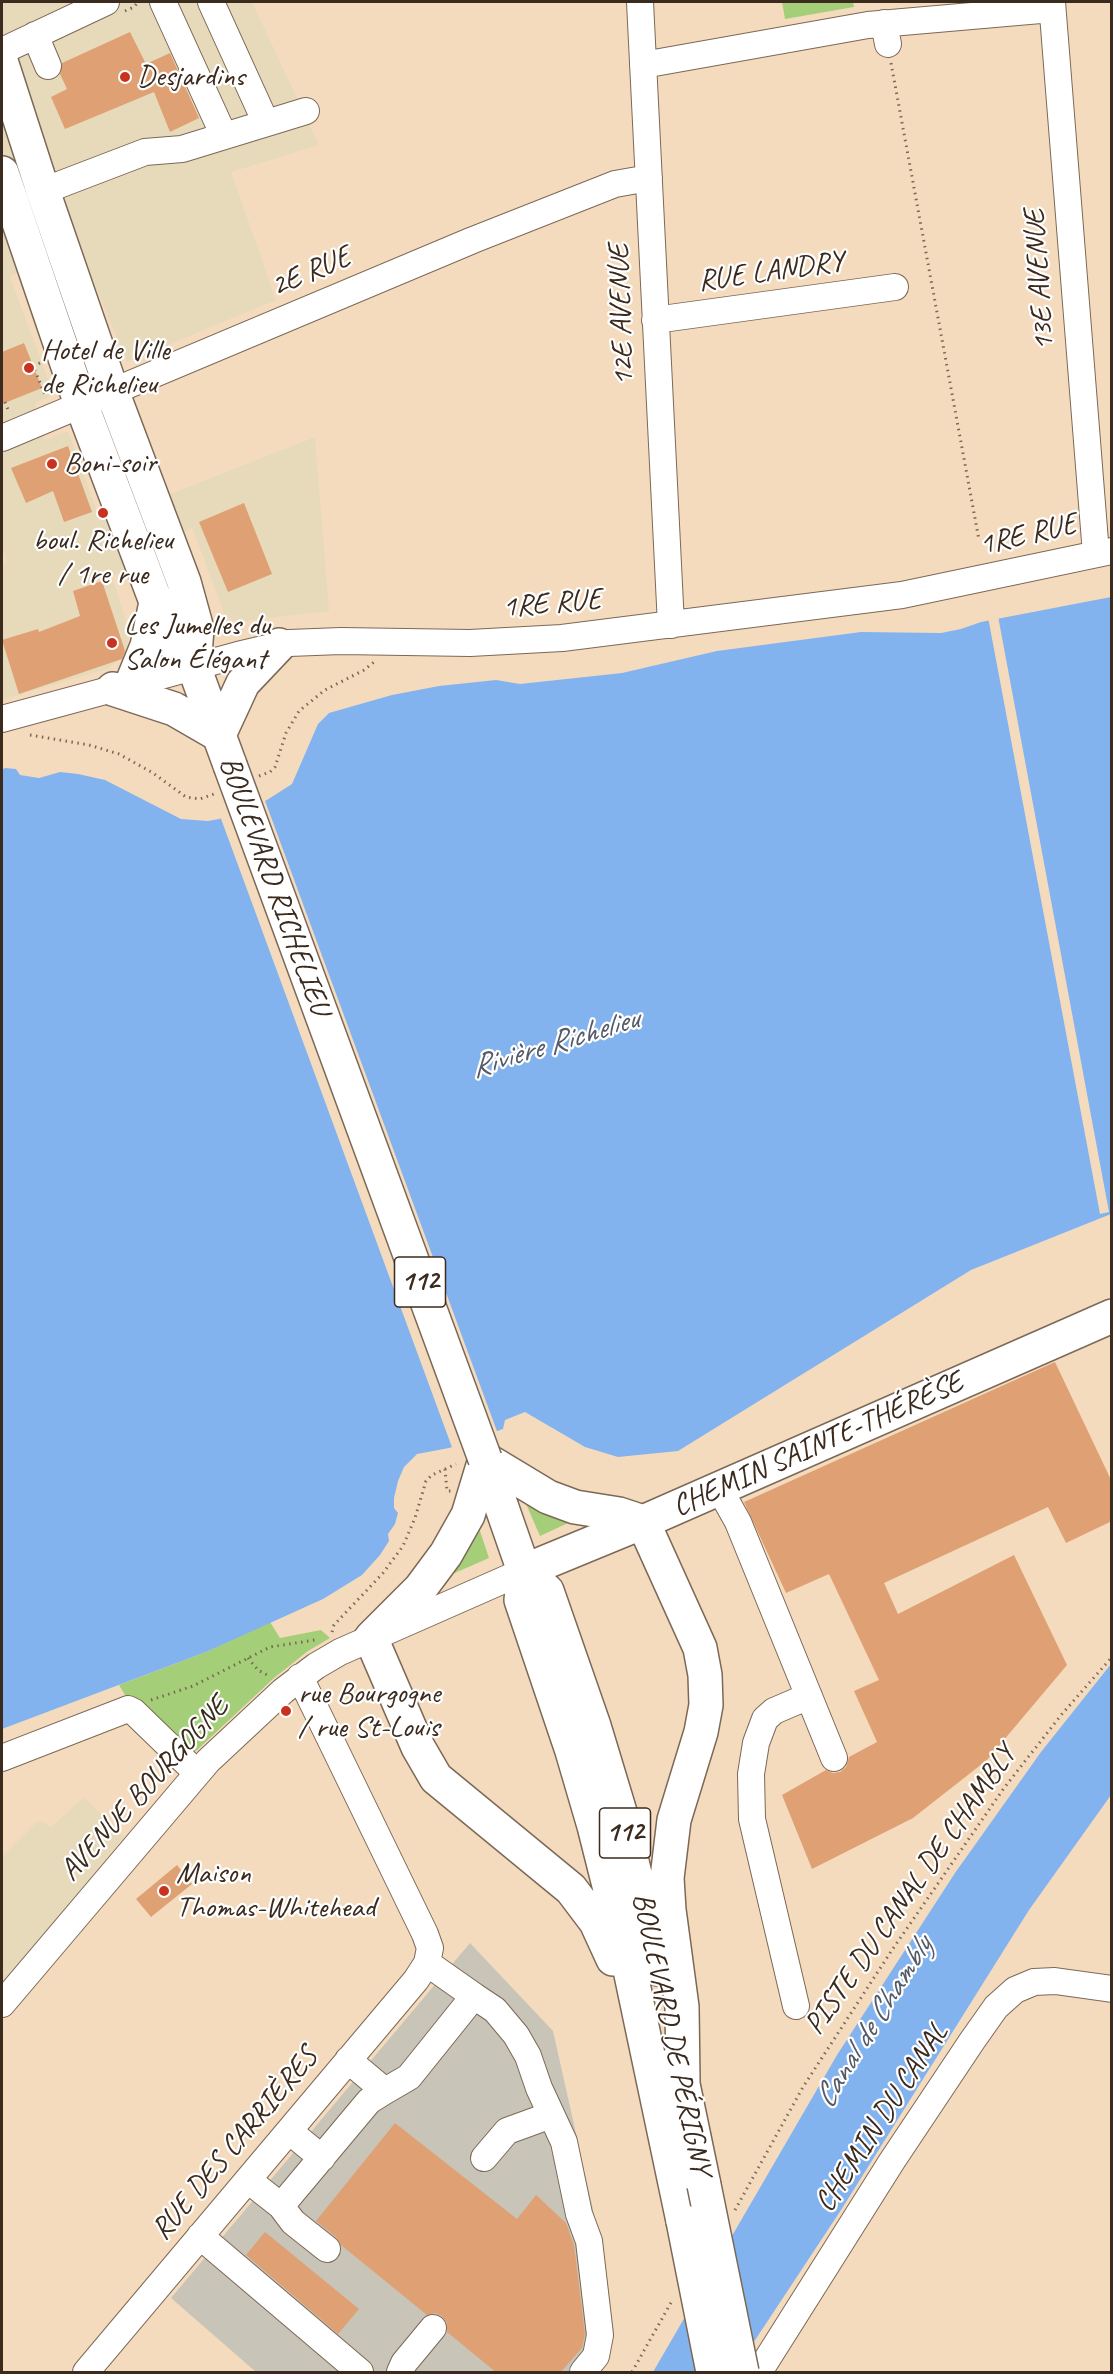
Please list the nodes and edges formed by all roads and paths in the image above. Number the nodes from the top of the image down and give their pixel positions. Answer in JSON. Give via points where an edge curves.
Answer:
{"nodes":[{"id":1,"x":106,"y":2,"type":"edge"},
{"id":2,"x":138,"y":2,"type":"edge"},
{"id":3,"x":163,"y":2,"type":"edge"},
{"id":4,"x":212,"y":2,"type":"edge"},
{"id":5,"x":640,"y":2,"type":"edge"},
{"id":6,"x":1052,"y":5,"type":"edge"},
{"id":7,"x":134,"y":7,"type":"dead end"},
{"id":8,"x":886,"y":34,"type":"junction"},
{"id":9,"x":35,"y":35,"type":"junction"},
{"id":10,"x":2,"y":51,"type":"edge"},
{"id":11,"x":2,"y":64,"type":"edge"},
{"id":12,"x":643,"y":65,"type":"junction"},
{"id":13,"x":48,"y":66,"type":"dead end"},
{"id":14,"x":306,"y":111,"type":"dead end"},
{"id":15,"x":266,"y":123,"type":"junction"},
{"id":16,"x":224,"y":136,"type":"junction"},
{"id":17,"x":2,"y":173,"type":"edge"},
{"id":18,"x":649,"y":178,"type":"junction"},
{"id":19,"x":42,"y":191,"type":"junction"},
{"id":20,"x":896,"y":287,"type":"dead end"},
{"id":21,"x":655,"y":320,"type":"junction"},
{"id":22,"x":39,"y":363,"type":"dead end"},
{"id":23,"x":112,"y":392,"type":"junction"},
{"id":24,"x":48,"y":402,"type":"dead end"},
{"id":25,"x":81,"y":405,"type":"junction"},
{"id":26,"x":2,"y":438,"type":"edge"},
{"id":27,"x":979,"y":540,"type":"dead end"},
{"id":28,"x":1103,"y":552,"type":"edge"},
{"id":29,"x":156,"y":600,"type":"junction"},
{"id":30,"x":671,"y":625,"type":"junction"},
{"id":31,"x":279,"y":645,"type":"junction"},
{"id":32,"x":195,"y":667,"type":"junction"},
{"id":33,"x":122,"y":687,"type":"junction"},
{"id":34,"x":2,"y":719,"type":"edge"},
{"id":35,"x":219,"y":735,"type":"junction"},
{"id":36,"x":355,"y":1105,"type":"joint"},
{"id":37,"x":1112,"y":1316,"type":"edge"},
{"id":38,"x":475,"y":1460,"type":"junction"},
{"id":39,"x":445,"y":1469,"type":"junction"},
{"id":40,"x":447,"y":1488,"type":"dead end"},
{"id":41,"x":719,"y":1488,"type":"junction"},
{"id":42,"x":643,"y":1522,"type":"junction"},
{"id":43,"x":524,"y":1571,"type":"junction"},
{"id":44,"x":332,"y":1632,"type":"dead end"},
{"id":45,"x":371,"y":1638,"type":"junction"},
{"id":46,"x":303,"y":1643,"type":"dead end"},
{"id":47,"x":1112,"y":1657,"type":"edge"},
{"id":48,"x":248,"y":1658,"type":"junction"},
{"id":49,"x":300,"y":1677,"type":"junction"},
{"id":50,"x":274,"y":1678,"type":"dead end"},
{"id":51,"x":809,"y":1696,"type":"junction"},
{"id":52,"x":145,"y":1701,"type":"dead end"},
{"id":53,"x":2,"y":1758,"type":"edge"},
{"id":54,"x":834,"y":1758,"type":"dead end"},
{"id":55,"x":197,"y":1773,"type":"junction"},
{"id":56,"x":429,"y":1959,"type":"junction"},
{"id":57,"x":1112,"y":1989,"type":"edge"},
{"id":58,"x":474,"y":1996,"type":"junction"},
{"id":59,"x":2,"y":2004,"type":"edge"},
{"id":60,"x":796,"y":2006,"type":"dead end"},
{"id":61,"x":640,"y":2023,"type":"junction"},
{"id":62,"x":348,"y":2060,"type":"junction"},
{"id":63,"x":683,"y":2081,"type":"junction"},
{"id":64,"x":385,"y":2091,"type":"junction"},
{"id":65,"x":551,"y":2115,"type":"junction"},
{"id":66,"x":289,"y":2131,"type":"junction"},
{"id":67,"x":322,"y":2158,"type":"junction"},
{"id":68,"x":484,"y":2158,"type":"dead end"},
{"id":69,"x":763,"y":2159,"type":"dead end"},
{"id":70,"x":248,"y":2180,"type":"junction"},
{"id":71,"x":281,"y":2206,"type":"junction"},
{"id":72,"x":200,"y":2236,"type":"junction"},
{"id":73,"x":327,"y":2249,"type":"dead end"},
{"id":74,"x":673,"y":2298,"type":"dead end"},
{"id":75,"x":433,"y":2328,"type":"dead end"},
{"id":76,"x":86,"y":2373,"type":"edge"},
{"id":77,"x":360,"y":2373,"type":"edge"},
{"id":78,"x":400,"y":2373,"type":"edge"},
{"id":79,"x":583,"y":2373,"type":"edge"},
{"id":80,"x":632,"y":2373,"type":"edge"},
{"id":81,"x":713,"y":2373,"type":"edge"},
{"id":82,"x":742,"y":2373,"type":"edge"},
{"id":83,"x":759,"y":2373,"type":"edge"}],
"edges":[{"from":1,"to":9,"type":"street"},
{"from":2,"to":7,"type":"path"},
{"from":3,"to":16,"type":"street"},
{"from":4,"to":15,"type":"street"},
{"from":5,"to":12,"type":"street","name":"12E AVENUE"},
{"from":6,"to":8,"type":"street"},
{"from":6,"to":28,"type":"street","name":"13E AVENUE"},
{"from":8,"to":12,"type":"street"},
{"from":8,"to":27,"type":"path"},
{"from":9,"to":10,"type":"street"},
{"from":9,"to":13,"type":"street"},
{"from":11,"to":19,"type":"main road","name":"BOULEVARD RICHELIEU","number":"112"},
{"from":12,"to":18,"type":"street","name":"12E AVENUE"},
{"from":14,"to":15,"type":"street"},
{"from":15,"to":16,"type":"street"},
{"from":16,"to":19,"type":"street","via":[[182,149],[145,152]]},
{"from":17,"to":25,"type":"main road","name":"BOULEVARD RICHELIEU","number":"112"},
{"from":18,"to":21,"type":"street","name":"12E AVENUE"},
{"from":18,"to":23,"type":"street","name":"2E RUE","via":[[615,184]]},
{"from":19,"to":23,"type":"main road","name":"BOULEVARD RICHELIEU","number":"112"},
{"from":20,"to":21,"type":"street","name":"RUE LANDRY"},
{"from":21,"to":30,"type":"street","name":"12E AVENUE"},
{"from":22,"to":24,"type":"path","via":[[33,366]]},
{"from":23,"to":25,"type":"street","name":"2E RUE"},
{"from":23,"to":32,"type":"main road","name":"BOULEVARD RICHELIEU","number":"112","via":[[194,616]]},
{"from":25,"to":26,"type":"street","name":"2E RUE"},
{"from":25,"to":29,"type":"main road","name":"BOULEVARD RICHELIEU","number":"112"},
{"from":28,"to":30,"type":"street","name":"1RE RUE","via":[[902,595]]},
{"from":29,"to":32,"type":"main road","name":"BOULEVARD RICHELIEU","number":"112","via":[[171,643]]},
{"from":29,"to":33,"type":"main road","via":[[147,646]]},
{"from":30,"to":31,"type":"street","name":"1RE RUE","via":[[507,642],[316,641]]},
{"from":31,"to":32,"type":"street","name":"1RE RUE"},
{"from":31,"to":35,"type":"main road","via":[[239,690]]},
{"from":32,"to":33,"type":"street","name":"1RE RUE"},
{"from":32,"to":35,"type":"main road","name":"BOULEVARD RICHELIEU","number":"112"},
{"from":33,"to":34,"type":"street","name":"1RE RUE"},
{"from":33,"to":35,"type":"main road","via":[[174,709]]},
{"from":35,"to":36,"type":"main road","name":"BOULEVARD RICHELIEU","number":"112","bridge":true},
{"from":36,"to":38,"type":"main road","name":"BOULEVARD DE PÉRIGNY","number":"112","bridge":true},
{"from":37,"to":41,"type":"main road","name":"CHEMIN SAINTE-THÉRÈSE"},
{"from":38,"to":39,"type":"path"},
{"from":38,"to":42,"type":"main road","via":[[555,1500]]},
{"from":38,"to":43,"type":"main road","name":"BOULEVARD DE PÉRIGNY","number":"112"},
{"from":38,"to":45,"type":"main road","via":[[468,1515],[446,1554],[420,1589]]},
{"from":39,"to":40,"type":"path"},
{"from":39,"to":44,"type":"path","via":[[426,1481],[411,1530],[397,1554]]},
{"from":41,"to":42,"type":"main road","name":"CHEMIN SAINTE-THÉRÈSE"},
{"from":41,"to":51,"type":"street","via":[[738,1522]]},
{"from":42,"to":43,"type":"main road","name":"CHEMIN SAINTE-THÉRÈSE"},
{"from":42,"to":63,"type":"main road","via":[[693,1631],[705,1675],[703,1721],[674,1820],[668,1871],[682,2007]]},
{"from":43,"to":45,"type":"street","name":"AVENUE BOURGOGNE"},
{"from":43,"to":61,"type":"main road","name":"BOULEVARD DE PÉRIGNY","number":"112","via":[[521,1600],[594,1826]]},
{"from":43,"to":63,"type":"main road","name":"BOULEVARD DE PÉRIGNY","number":"112","via":[[547,1591],[594,1726],[634,1868]]},
{"from":45,"to":49,"type":"street","name":"AVENUE BOURGOGNE"},
{"from":45,"to":61,"type":"main road","via":[[430,1770],[580,1898],[602,1933]]},
{"from":46,"to":48,"type":"path","via":[[274,1646]]},
{"from":47,"to":69,"type":"path","name":"PISTE DU CANAL DE CHAMBLY","via":[[1030,1754],[955,1858],[843,2024]]},
{"from":48,"to":50,"type":"path","via":[[258,1670]]},
{"from":48,"to":52,"type":"path","via":[[192,1686]]},
{"from":49,"to":55,"type":"street","name":"AVENUE BOURGOGNE","via":[[230,1738]]},
{"from":49,"to":56,"type":"street","via":[[425,1934]]},
{"from":51,"to":54,"type":"street"},
{"from":51,"to":60,"type":"street","via":[[765,1719],[756,1743],[752,1774],[752,1819]]},
{"from":53,"to":55,"type":"street","via":[[128,1709]]},
{"from":55,"to":59,"type":"street","name":"AVENUE BOURGOGNE"},
{"from":56,"to":58,"type":"street"},
{"from":56,"to":62,"type":"street","name":"RUE DES CARRIÈRES"},
{"from":57,"to":83,"type":"street","name":"CHEMIN DU CANAL","via":[[1034,1982],[1015,1990],[996,2007],[892,2161]]},
{"from":58,"to":64,"type":"street","via":[[409,2077]]},
{"from":58,"to":65,"type":"street","via":[[495,2010],[516,2035]]},
{"from":61,"to":81,"type":"main road","name":"BOULEVARD DE PÉRIGNY","number":"112","bridge":true},
{"from":62,"to":64,"type":"street"},
{"from":62,"to":66,"type":"street","name":"RUE DES CARRIÈRES"},
{"from":63,"to":82,"type":"main road","name":"BOULEVARD DE PÉRIGNY","number":"112","bridge":true},
{"from":64,"to":67,"type":"street","via":[[369,2102]]},
{"from":65,"to":68,"type":"street","via":[[507,2131]]},
{"from":65,"to":79,"type":"street","via":[[564,2142],[579,2214],[589,2241],[599,2346]]},
{"from":66,"to":67,"type":"street"},
{"from":66,"to":70,"type":"street","name":"RUE DES CARRIÈRES"},
{"from":67,"to":71,"type":"street"},
{"from":70,"to":71,"type":"street"},
{"from":70,"to":72,"type":"street","name":"RUE DES CARRIÈRES"},
{"from":71,"to":73,"type":"street","via":[[293,2222]]},
{"from":72,"to":76,"type":"street","name":"RUE DES CARRIÈRES"},
{"from":72,"to":77,"type":"street"},
{"from":74,"to":80,"type":"path"},
{"from":75,"to":78,"type":"street"}]}
